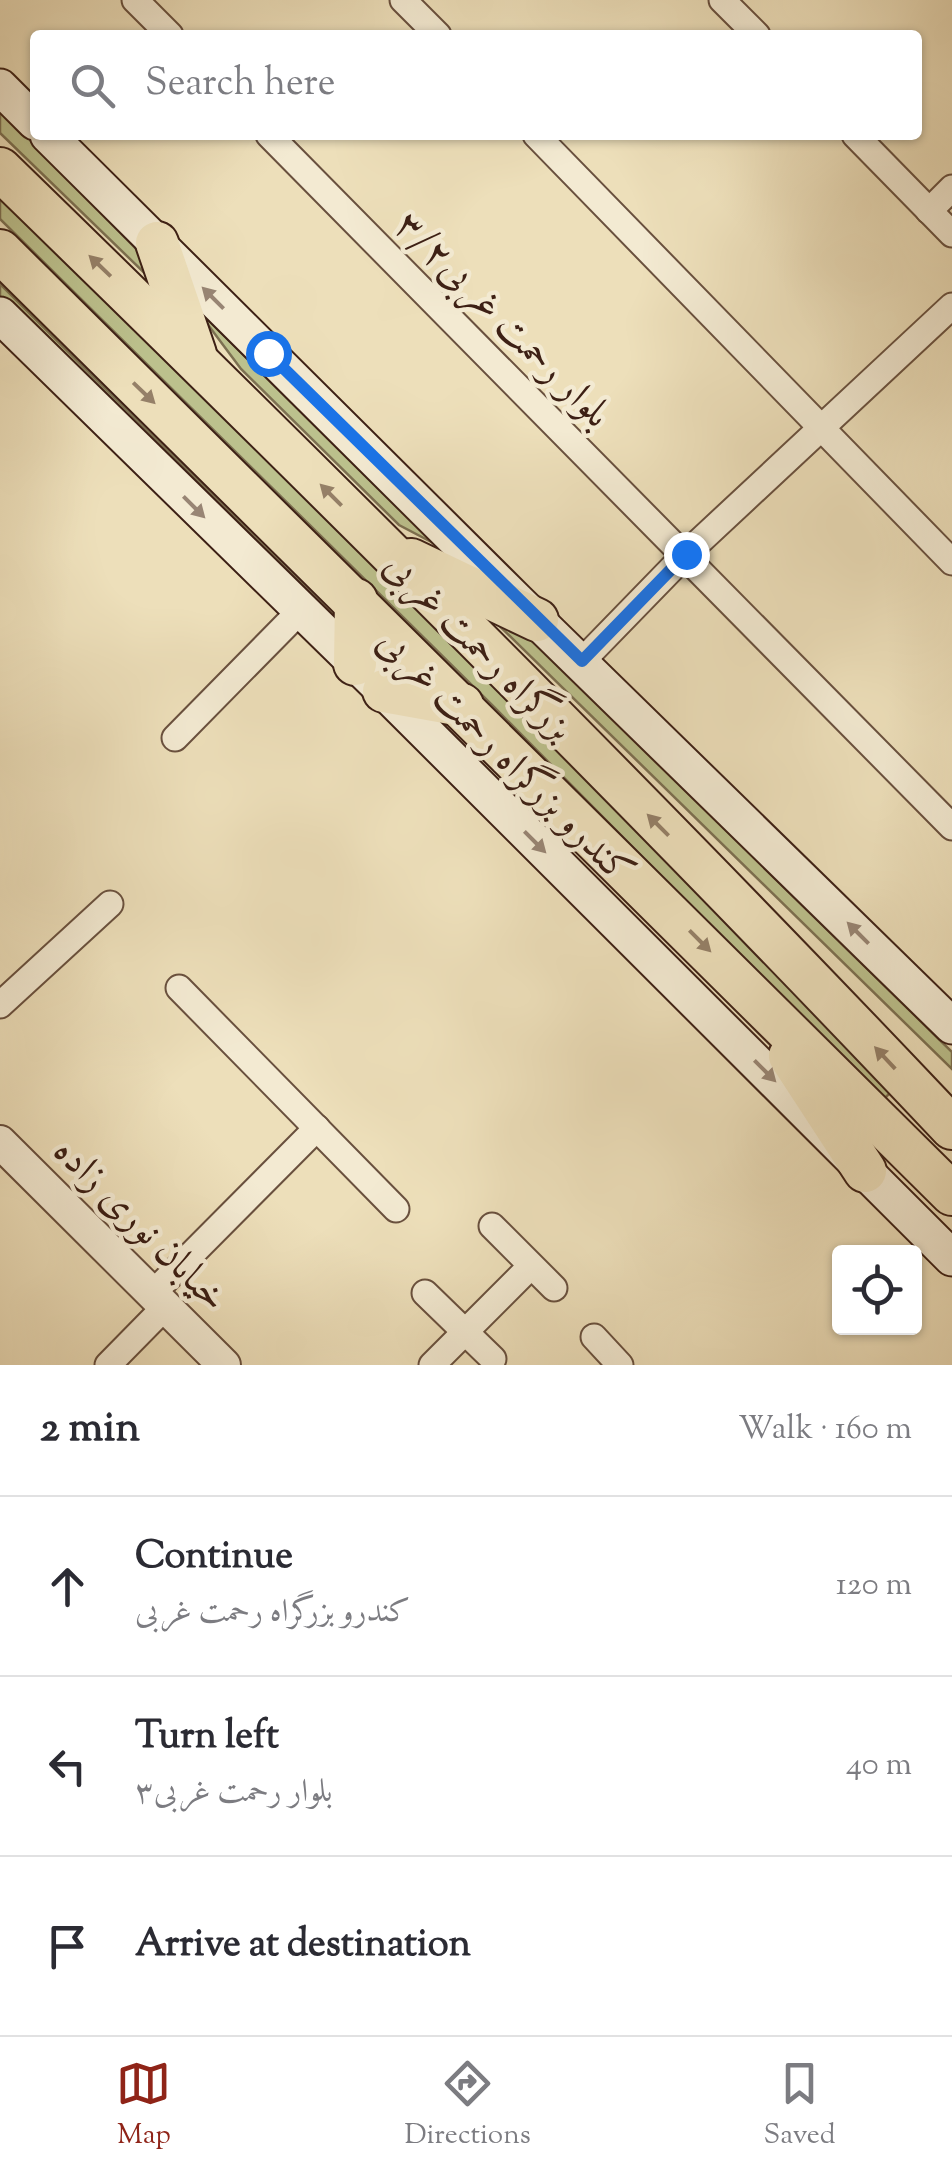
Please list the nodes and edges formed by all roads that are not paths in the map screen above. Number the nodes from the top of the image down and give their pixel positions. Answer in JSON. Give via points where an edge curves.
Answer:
{"nodes":[{"id":1,"x":135,"y":0,"type":"edge"},
{"id":2,"x":404,"y":0,"type":"edge"},
{"id":3,"x":722,"y":0,"type":"edge"},
{"id":4,"x":165,"y":30,"type":"edge"},
{"id":5,"x":433,"y":30,"type":"edge"},
{"id":6,"x":751,"y":30,"type":"edge"},
{"id":7,"x":0,"y":87,"type":"edge"},
{"id":8,"x":30,"y":117,"type":"edge"},
{"id":9,"x":53,"y":140,"type":"edge"},
{"id":10,"x":275,"y":140,"type":"edge"},
{"id":11,"x":541,"y":140,"type":"edge"},
{"id":12,"x":860,"y":140,"type":"edge"},
{"id":13,"x":0,"y":169,"type":"edge"},
{"id":14,"x":952,"y":188,"type":"edge"},
{"id":15,"x":929,"y":211,"type":"junction"},
{"id":16,"x":952,"y":234,"type":"edge"},
{"id":17,"x":157,"y":243,"type":"junction"},
{"id":18,"x":0,"y":251,"type":"edge"},
{"id":19,"x":952,"y":306,"type":"edge"},
{"id":20,"x":0,"y":315,"type":"edge"},
{"id":21,"x":199,"y":364,"type":"junction"},
{"id":22,"x":821,"y":426,"type":"junction"},
{"id":23,"x":384,"y":547,"type":"junction"},
{"id":24,"x":686,"y":554,"type":"junction"},
{"id":25,"x":952,"y":562,"type":"edge"},
{"id":26,"x":356,"y":600,"type":"junction"},
{"id":27,"x":300,"y":612,"type":"junction"},
{"id":28,"x":537,"y":620,"type":"junction"},
{"id":29,"x":582,"y":661,"type":"junction"},
{"id":30,"x":370,"y":677,"type":"junction"},
{"id":31,"x":462,"y":705,"type":"junction"},
{"id":32,"x":176,"y":738,"type":"dead end"},
{"id":33,"x":952,"y":827,"type":"edge"},
{"id":34,"x":110,"y":904,"type":"dead end"},
{"id":35,"x":744,"y":984,"type":"junction"},
{"id":36,"x":179,"y":988,"type":"dead end"},
{"id":37,"x":0,"y":1005,"type":"edge"},
{"id":38,"x":952,"y":1026,"type":"edge"},
{"id":39,"x":318,"y":1128,"type":"junction"},
{"id":40,"x":952,"y":1128,"type":"edge"},
{"id":41,"x":0,"y":1142,"type":"edge"},
{"id":42,"x":866,"y":1171,"type":"junction"},
{"id":43,"x":952,"y":1194,"type":"edge"},
{"id":44,"x":396,"y":1209,"type":"dead end"},
{"id":45,"x":492,"y":1226,"type":"dead end"},
{"id":46,"x":952,"y":1258,"type":"edge"},
{"id":47,"x":531,"y":1266,"type":"junction"},
{"id":48,"x":554,"y":1288,"type":"dead end"},
{"id":49,"x":425,"y":1293,"type":"dead end"},
{"id":50,"x":159,"y":1300,"type":"junction"},
{"id":51,"x":464,"y":1333,"type":"junction"},
{"id":52,"x":594,"y":1337,"type":"dead end"},
{"id":53,"x":492,"y":1359,"type":"dead end"},
{"id":54,"x":108,"y":1365,"type":"edge"},
{"id":55,"x":224,"y":1365,"type":"edge"},
{"id":56,"x":432,"y":1365,"type":"edge"},
{"id":57,"x":620,"y":1365,"type":"edge"}],
"edges":[{"from":1,"to":4,"type":"street"},
{"from":2,"to":5,"type":"street"},
{"from":3,"to":6,"type":"street"},
{"from":7,"to":8,"type":"main road"},
{"from":9,"to":17,"type":"main road"},
{"from":10,"to":24,"type":"street","name":"بلوار رحمت غربی۳/۲"},
{"from":11,"to":22,"type":"street"},
{"from":12,"to":15,"type":"street"},
{"from":21,"to":13,"type":"highway","name":"بزرگراه رحمت غربی","one_way":true},
{"from":14,"to":15,"type":"street"},
{"from":15,"to":16,"type":"street"},
{"from":17,"to":21,"type":"highway"},
{"from":28,"to":17,"type":"main road","one_way":true},
{"from":18,"to":26,"type":"highway","name":"بزرگراه رحمت غربی","one_way":true},
{"from":19,"to":22,"type":"street"},
{"from":20,"to":27,"type":"main road","name":"کندرو بزرگراه رحمت غربی","one_way":true},
{"from":23,"to":21,"type":"highway","name":"بزرگراه رحمت غربی","one_way":true},
{"from":22,"to":24,"type":"street"},
{"from":22,"to":25,"type":"street"},
{"from":23,"to":28,"type":"highway"},
{"from":40,"to":23,"type":"highway","name":"بزرگراه رحمت غربی","one_way":true},
{"from":24,"to":29,"type":"street"},
{"from":24,"to":33,"type":"street","name":"بلوار رحمت غربی۳/۲"},
{"from":26,"to":30,"type":"highway"},
{"from":26,"to":31,"type":"highway","name":"بزرگراه رحمت غربی"},
{"from":27,"to":30,"type":"main road","name":"کندرو بزرگراه رحمت غربی"},
{"from":27,"to":32,"type":"street"},
{"from":28,"to":29,"type":"main road"},
{"from":38,"to":29,"type":"main road","one_way":true},
{"from":30,"to":31,"type":"highway"},
{"from":30,"to":42,"type":"main road","name":"کندرو بزرگراه رحمت غربی","one_way":true},
{"from":31,"to":35,"type":"highway","name":"بزرگراه رحمت غربی","one_way":true},
{"from":34,"to":37,"type":"street"},
{"from":35,"to":42,"type":"highway"},
{"from":35,"to":43,"type":"highway","name":"بزرگراه رحمت غربی"},
{"from":36,"to":39,"type":"street"},
{"from":39,"to":44,"type":"street"},
{"from":39,"to":50,"type":"street"},
{"from":41,"to":50,"type":"street","name":"خیابان نوری زاده"},
{"from":42,"to":46,"type":"main road","name":"کندرو بزرگراه رحمت غربی"},
{"from":45,"to":47,"type":"street"},
{"from":47,"to":48,"type":"street"},
{"from":47,"to":51,"type":"street"},
{"from":49,"to":51,"type":"street"},
{"from":50,"to":54,"type":"street"},
{"from":50,"to":55,"type":"street","name":"خیابان نوری زاده"},
{"from":51,"to":53,"type":"street"},
{"from":51,"to":56,"type":"street"},
{"from":52,"to":57,"type":"street"}]}
